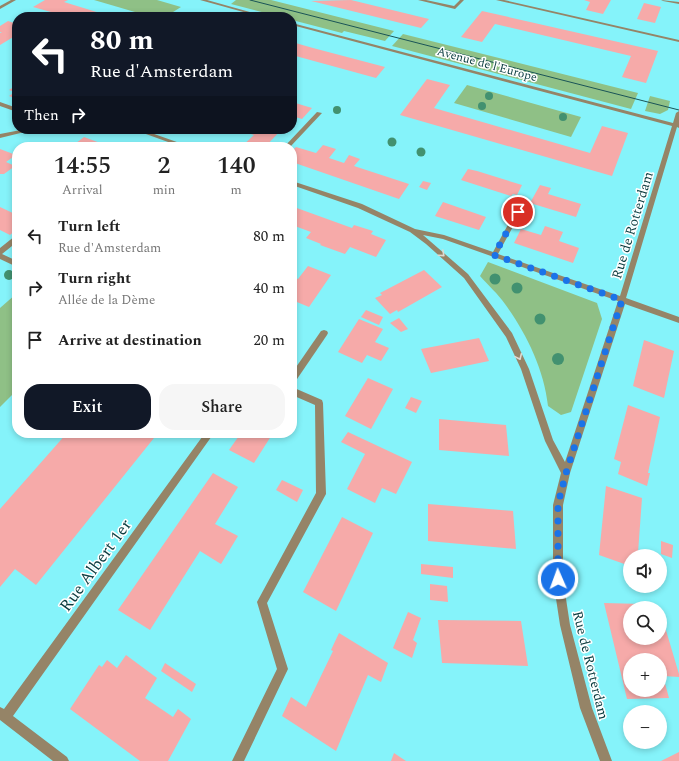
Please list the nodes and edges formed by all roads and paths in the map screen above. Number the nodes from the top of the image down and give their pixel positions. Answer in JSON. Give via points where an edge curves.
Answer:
{"nodes":[{"id":1,"x":14,"y":0,"type":"edge"},
{"id":2,"x":202,"y":0,"type":"edge"},
{"id":3,"x":420,"y":0,"type":"edge"},
{"id":4,"x":462,"y":0,"type":"edge"},
{"id":5,"x":498,"y":0,"type":"edge"},
{"id":6,"x":662,"y":0,"type":"edge"},
{"id":7,"x":679,"y":4,"type":"edge"},
{"id":8,"x":0,"y":8,"type":"edge"},
{"id":9,"x":247,"y":12,"type":"edge"},
{"id":10,"x":297,"y":25,"type":"edge"},
{"id":11,"x":679,"y":41,"type":"edge"},
{"id":12,"x":0,"y":104,"type":"edge"},
{"id":13,"x":12,"y":108,"type":"edge"},
{"id":14,"x":319,"y":113,"type":"dead end"},
{"id":15,"x":679,"y":113,"type":"edge"},
{"id":16,"x":677,"y":126,"type":"edge"},
{"id":17,"x":12,"y":134,"type":"edge"},
{"id":18,"x":155,"y":134,"type":"edge"},
{"id":19,"x":0,"y":136,"type":"edge"},
{"id":20,"x":175,"y":142,"type":"edge"},
{"id":21,"x":292,"y":142,"type":"edge"},
{"id":22,"x":297,"y":185,"type":"edge"},
{"id":23,"x":518,"y":212,"type":"dead end"},
{"id":24,"x":412,"y":230,"type":"junction"},
{"id":25,"x":12,"y":242,"type":"edge"},
{"id":26,"x":0,"y":252,"type":"edge"},
{"id":27,"x":494,"y":255,"type":"junction"},
{"id":28,"x":0,"y":256,"type":"edge"},
{"id":29,"x":12,"y":262,"type":"edge"},
{"id":30,"x":622,"y":300,"type":"junction"},
{"id":31,"x":679,"y":320,"type":"edge"},
{"id":32,"x":324,"y":333,"type":"dead end"},
{"id":33,"x":297,"y":373,"type":"edge"},
{"id":34,"x":297,"y":393,"type":"edge"},
{"id":35,"x":206,"y":438,"type":"edge"},
{"id":36,"x":566,"y":473,"type":"junction"},
{"id":37,"x":3,"y":715,"type":"edge"},
{"id":38,"x":63,"y":761,"type":"edge"},
{"id":39,"x":238,"y":761,"type":"edge"},
{"id":40,"x":606,"y":761,"type":"edge"}],
"edges":[{"from":1,"to":8,"type":"street"},
{"from":2,"to":9,"type":"street"},
{"from":3,"to":4,"type":"street","via":[[455,8]]},
{"from":5,"to":11,"type":"street"},
{"from":6,"to":7,"type":"street"},
{"from":10,"to":16,"type":"street","name":"Avenue de l'Europe"},
{"from":12,"to":13,"type":"street"},
{"from":14,"to":21,"type":"street"},
{"from":15,"to":16,"type":"street"},
{"from":16,"to":30,"type":"street","name":"Rue de Rotterdam"},
{"from":17,"to":19,"type":"street"},
{"from":18,"to":20,"type":"street"},
{"from":22,"to":24,"type":"street","via":[[360,206]]},
{"from":23,"to":27,"type":"street"},
{"from":24,"to":27,"type":"street","via":[[444,237]]},
{"from":24,"to":36,"type":"street","one_way":true,"via":[[466,276],[509,335],[525,369],[549,441]]},
{"from":25,"to":26,"type":"street"},
{"from":27,"to":30,"type":"street"},
{"from":28,"to":29,"type":"street"},
{"from":30,"to":31,"type":"street"},
{"from":30,"to":36,"type":"street","name":"Rue de Rotterdam"},
{"from":32,"to":33,"type":"street"},
{"from":34,"to":39,"type":"street","via":[[319,404],[321,494],[262,602],[283,669]]},
{"from":35,"to":37,"type":"street","name":"Rue Albert 1er"},
{"from":36,"to":40,"type":"street","name":"Rue de Rotterdam","via":[[558,504],[558,579],[565,625],[586,708]]},
{"from":37,"to":38,"type":"street"}]}
